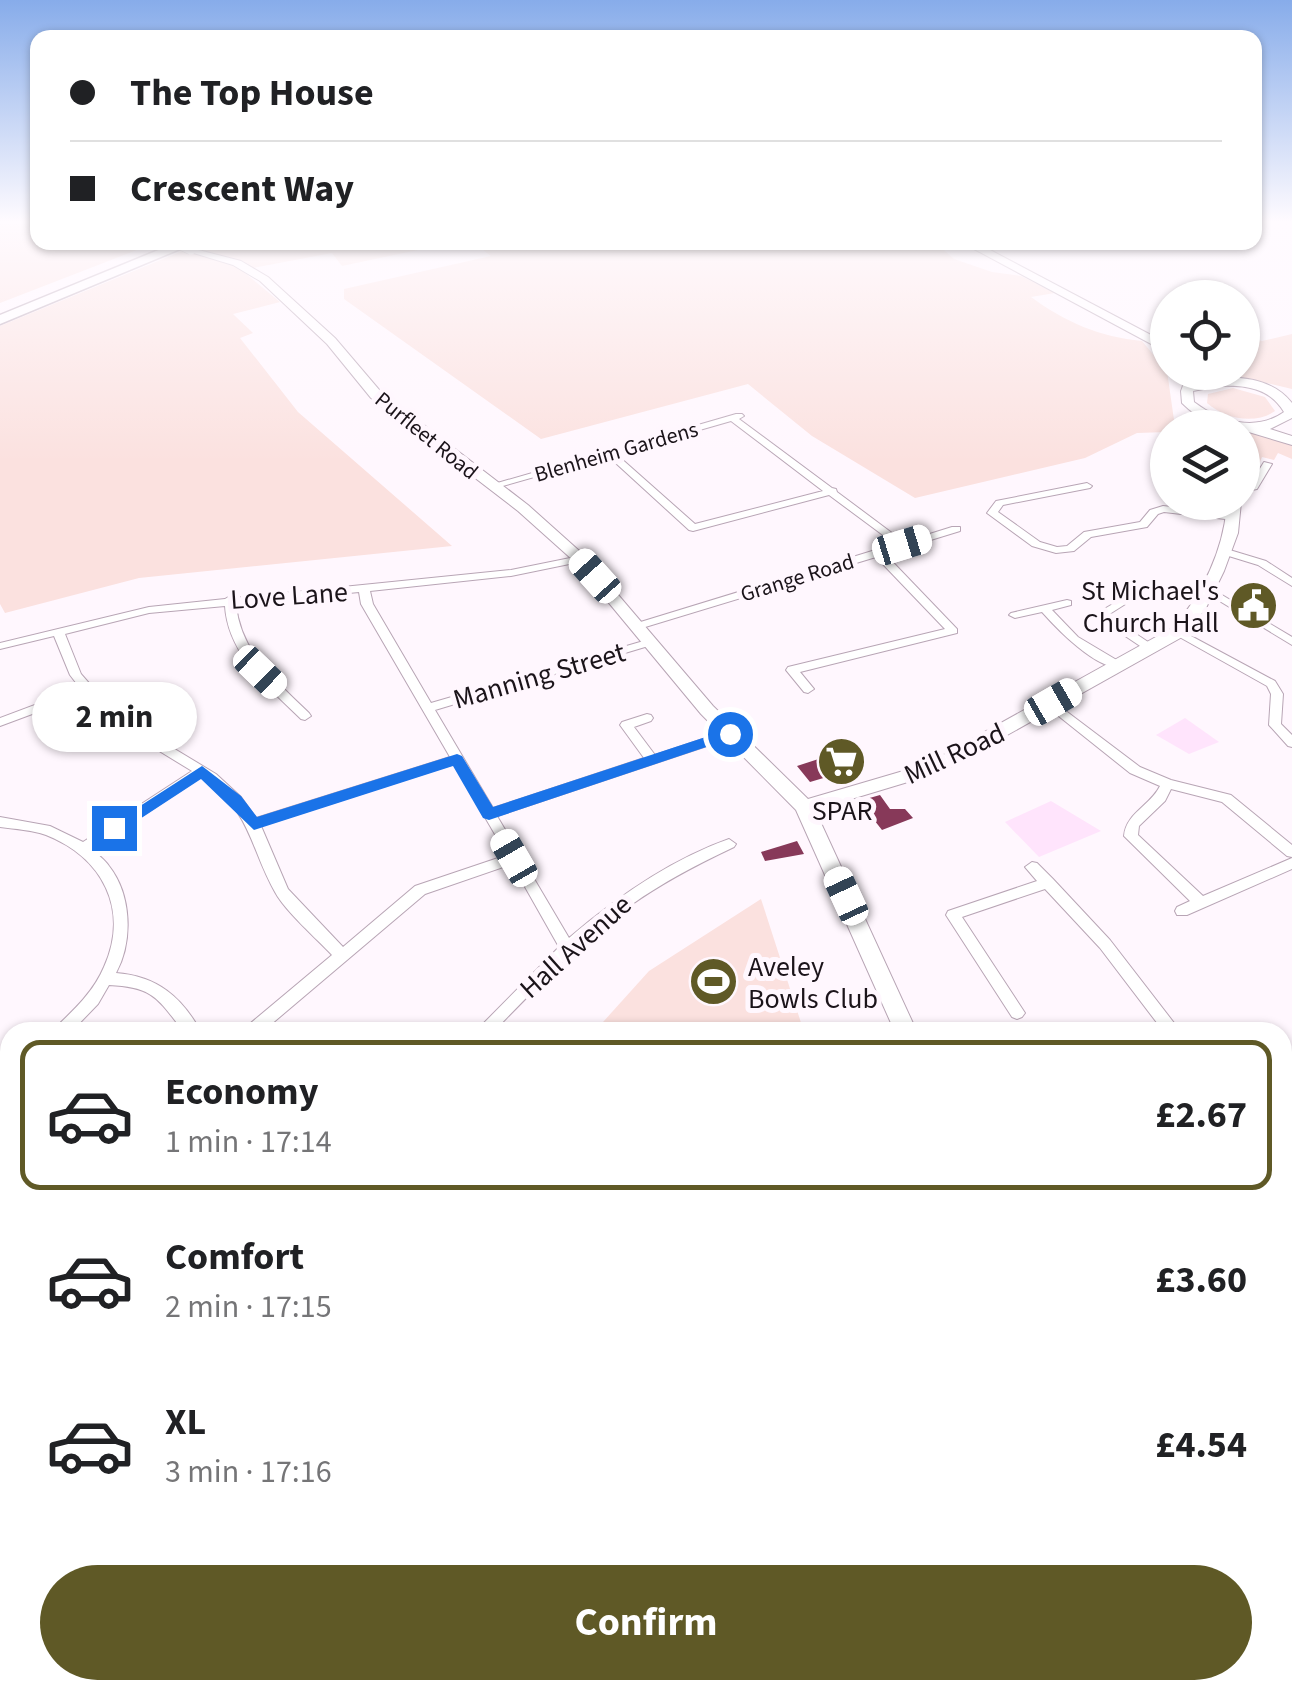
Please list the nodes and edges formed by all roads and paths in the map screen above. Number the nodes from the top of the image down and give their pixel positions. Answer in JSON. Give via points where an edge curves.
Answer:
{"nodes":[{"id":1,"x":43,"y":303,"type":"edge"},
{"id":2,"x":290,"y":303,"type":"edge"},
{"id":3,"x":1082,"y":303,"type":"edge"},
{"id":4,"x":0,"y":320,"type":"edge"},
{"id":5,"x":1150,"y":339,"type":"edge"},
{"id":6,"x":1260,"y":387,"type":"edge"},
{"id":7,"x":1266,"y":389,"type":"junction"},
{"id":8,"x":1189,"y":390,"type":"edge"},
{"id":9,"x":1292,"y":395,"type":"edge"},
{"id":10,"x":1195,"y":410,"type":"edge"},
{"id":11,"x":1290,"y":414,"type":"edge"},
{"id":12,"x":1260,"y":425,"type":"edge"},
{"id":13,"x":1260,"y":428,"type":"edge"},
{"id":14,"x":1292,"y":438,"type":"edge"},
{"id":15,"x":609,"y":452,"type":"junction"},
{"id":16,"x":1267,"y":464,"type":"dead end"},
{"id":17,"x":1260,"y":476,"type":"edge"},
{"id":18,"x":492,"y":486,"type":"junction"},
{"id":19,"x":1088,"y":486,"type":"dead end"},
{"id":20,"x":832,"y":491,"type":"junction"},
{"id":21,"x":1150,"y":517,"type":"edge"},
{"id":22,"x":1231,"y":520,"type":"edge"},
{"id":23,"x":956,"y":529,"type":"dead end"},
{"id":24,"x":902,"y":545,"type":"junction"},
{"id":25,"x":1222,"y":552,"type":"junction"},
{"id":26,"x":878,"y":553,"type":"junction"},
{"id":27,"x":580,"y":559,"type":"junction"},
{"id":28,"x":1287,"y":573,"type":"edge"},
{"id":29,"x":1292,"y":583,"type":"edge"},
{"id":30,"x":364,"y":589,"type":"junction"},
{"id":31,"x":1206,"y":589,"type":"junction"},
{"id":32,"x":230,"y":599,"type":"junction"},
{"id":33,"x":1123,"y":601,"type":"dead end"},
{"id":34,"x":1066,"y":603,"type":"dead end"},
{"id":35,"x":1044,"y":608,"type":"junction"},
{"id":36,"x":1015,"y":615,"type":"dead end"},
{"id":37,"x":638,"y":626,"type":"junction"},
{"id":38,"x":58,"y":631,"type":"junction"},
{"id":39,"x":1178,"y":632,"type":"junction"},
{"id":40,"x":651,"y":642,"type":"junction"},
{"id":41,"x":1292,"y":642,"type":"edge"},
{"id":42,"x":0,"y":646,"type":"edge"},
{"id":43,"x":1150,"y":648,"type":"junction"},
{"id":44,"x":1116,"y":666,"type":"junction"},
{"id":45,"x":808,"y":688,"type":"dead end"},
{"id":46,"x":86,"y":690,"type":"junction"},
{"id":47,"x":1050,"y":703,"type":"junction"},
{"id":48,"x":427,"y":708,"type":"junction"},
{"id":49,"x":305,"y":716,"type":"dead end"},
{"id":50,"x":647,"y":718,"type":"dead end"},
{"id":51,"x":0,"y":722,"type":"edge"},
{"id":52,"x":730,"y":734,"type":"junction"},
{"id":53,"x":1292,"y":743,"type":"edge"},
{"id":54,"x":457,"y":760,"type":"junction"},
{"id":55,"x":652,"y":760,"type":"junction"},
{"id":56,"x":202,"y":771,"type":"junction"},
{"id":57,"x":1167,"y":784,"type":"junction"},
{"id":58,"x":804,"y":807,"type":"junction"},
{"id":59,"x":489,"y":814,"type":"junction"},
{"id":60,"x":0,"y":822,"type":"edge"},
{"id":61,"x":254,"y":824,"type":"junction"},
{"id":62,"x":729,"y":844,"type":"dead end"},
{"id":63,"x":85,"y":847,"type":"junction"},
{"id":64,"x":1292,"y":852,"type":"edge"},
{"id":65,"x":514,"y":858,"type":"junction"},
{"id":66,"x":1292,"y":864,"type":"edge"},
{"id":67,"x":1032,"y":867,"type":"dead end"},
{"id":68,"x":1048,"y":883,"type":"junction"},
{"id":69,"x":1201,"y":903,"type":"junction"},
{"id":70,"x":1182,"y":912,"type":"dead end"},
{"id":71,"x":567,"y":947,"type":"junction"},
{"id":72,"x":341,"y":955,"type":"junction"},
{"id":73,"x":105,"y":979,"type":"junction"},
{"id":74,"x":1017,"y":1013,"type":"dead end"},
{"id":75,"x":70,"y":1022,"type":"edge"},
{"id":76,"x":185,"y":1022,"type":"edge"},
{"id":77,"x":264,"y":1022,"type":"edge"},
{"id":78,"x":492,"y":1022,"type":"edge"},
{"id":79,"x":901,"y":1022,"type":"edge"},
{"id":80,"x":1165,"y":1022,"type":"edge"}],
"edges":[{"from":1,"to":4,"type":"highway"},
{"from":2,"to":18,"type":"street","name":"Purfleet Road","via":[[376,395]]},
{"from":3,"to":5,"type":"street"},
{"from":6,"to":7,"type":"street"},
{"from":7,"to":9,"type":"street"},
{"from":7,"to":11,"type":"street","via":[[1286,402]]},
{"from":8,"to":10,"type":"street"},
{"from":11,"to":12,"type":"street"},
{"from":11,"to":14,"type":"street"},
{"from":13,"to":14,"type":"street"},
{"from":15,"to":18,"type":"street","name":"Blenheim Gardens"},
{"from":15,"to":20,"type":"street","name":"Blenheim Gardens","via":[[736,417]]},
{"from":15,"to":20,"type":"street","via":[[693,528]]},
{"from":16,"to":17,"type":"street"},
{"from":18,"to":27,"type":"street","name":"Purfleet Road"},
{"from":19,"to":21,"type":"street","via":[[1000,503],[992,513],[1056,550],[1088,534],[1143,525]]},
{"from":20,"to":24,"type":"street"},
{"from":22,"to":25,"type":"street","name":"Mill Road"},
{"from":23,"to":24,"type":"street","name":"Grange Road"},
{"from":24,"to":26,"type":"street","name":"Grange Road"},
{"from":25,"to":28,"type":"street"},
{"from":25,"to":31,"type":"street","name":"Mill Road"},
{"from":26,"to":37,"type":"street","name":"Grange Road"},
{"from":26,"to":45,"type":"street","via":[[953,631],[792,670]]},
{"from":27,"to":30,"type":"street","name":"Love Lane","via":[[512,574]]},
{"from":27,"to":37,"type":"street"},
{"from":28,"to":29,"type":"street"},
{"from":30,"to":32,"type":"street","name":"Love Lane"},
{"from":30,"to":48,"type":"street"},
{"from":31,"to":39,"type":"street","name":"Mill Road"},
{"from":31,"to":41,"type":"street"},
{"from":32,"to":38,"type":"street","name":"Love Lane"},
{"from":32,"to":49,"type":"street","via":[[246,656]]},
{"from":33,"to":43,"type":"street","via":[[1100,615]]},
{"from":34,"to":35,"type":"street"},
{"from":35,"to":36,"type":"street"},
{"from":35,"to":44,"type":"street"},
{"from":37,"to":40,"type":"street"},
{"from":38,"to":42,"type":"street","name":"Love Lane"},
{"from":38,"to":46,"type":"street"},
{"from":39,"to":43,"type":"street","name":"Mill Road"},
{"from":39,"to":53,"type":"street","via":[[1271,684],[1277,694],[1275,725]]},
{"from":40,"to":48,"type":"street","name":"Manning Street"},
{"from":40,"to":52,"type":"street"},
{"from":43,"to":44,"type":"street","name":"Mill Road"},
{"from":44,"to":47,"type":"street","name":"Mill Road"},
{"from":46,"to":51,"type":"street"},
{"from":46,"to":56,"type":"street","via":[[135,734]]},
{"from":47,"to":57,"type":"street","via":[[1135,770]]},
{"from":47,"to":58,"type":"street","name":"Mill Road","via":[[934,768]]},
{"from":48,"to":54,"type":"street"},
{"from":50,"to":55,"type":"street","via":[[626,725]]},
{"from":52,"to":55,"type":"street"},
{"from":52,"to":58,"type":"street"},
{"from":54,"to":59,"type":"street"},
{"from":54,"to":61,"type":"street"},
{"from":55,"to":59,"type":"street"},
{"from":56,"to":61,"type":"street"},
{"from":56,"to":63,"type":"street"},
{"from":57,"to":64,"type":"street","via":[[1226,798]]},
{"from":57,"to":69,"type":"street","via":[[1132,824],[1132,836]]},
{"from":58,"to":79,"type":"street"},
{"from":59,"to":65,"type":"street"},
{"from":60,"to":63,"type":"street","via":[[44,827]]},
{"from":61,"to":72,"type":"street","via":[[282,892]]},
{"from":62,"to":71,"type":"street","name":"Hall Avenue","via":[[647,884]]},
{"from":63,"to":73,"type":"street","via":[[113,880],[120,900],[118,944]]},
{"from":65,"to":71,"type":"street"},
{"from":65,"to":72,"type":"street","via":[[420,890]]},
{"from":66,"to":69,"type":"street"},
{"from":67,"to":68,"type":"street"},
{"from":68,"to":74,"type":"street","via":[[953,915]]},
{"from":68,"to":80,"type":"street"},
{"from":69,"to":70,"type":"street"},
{"from":71,"to":78,"type":"street","name":"Hall Avenue"},
{"from":72,"to":77,"type":"street"},
{"from":73,"to":75,"type":"street"},
{"from":73,"to":76,"type":"street","via":[[153,984]]}]}
